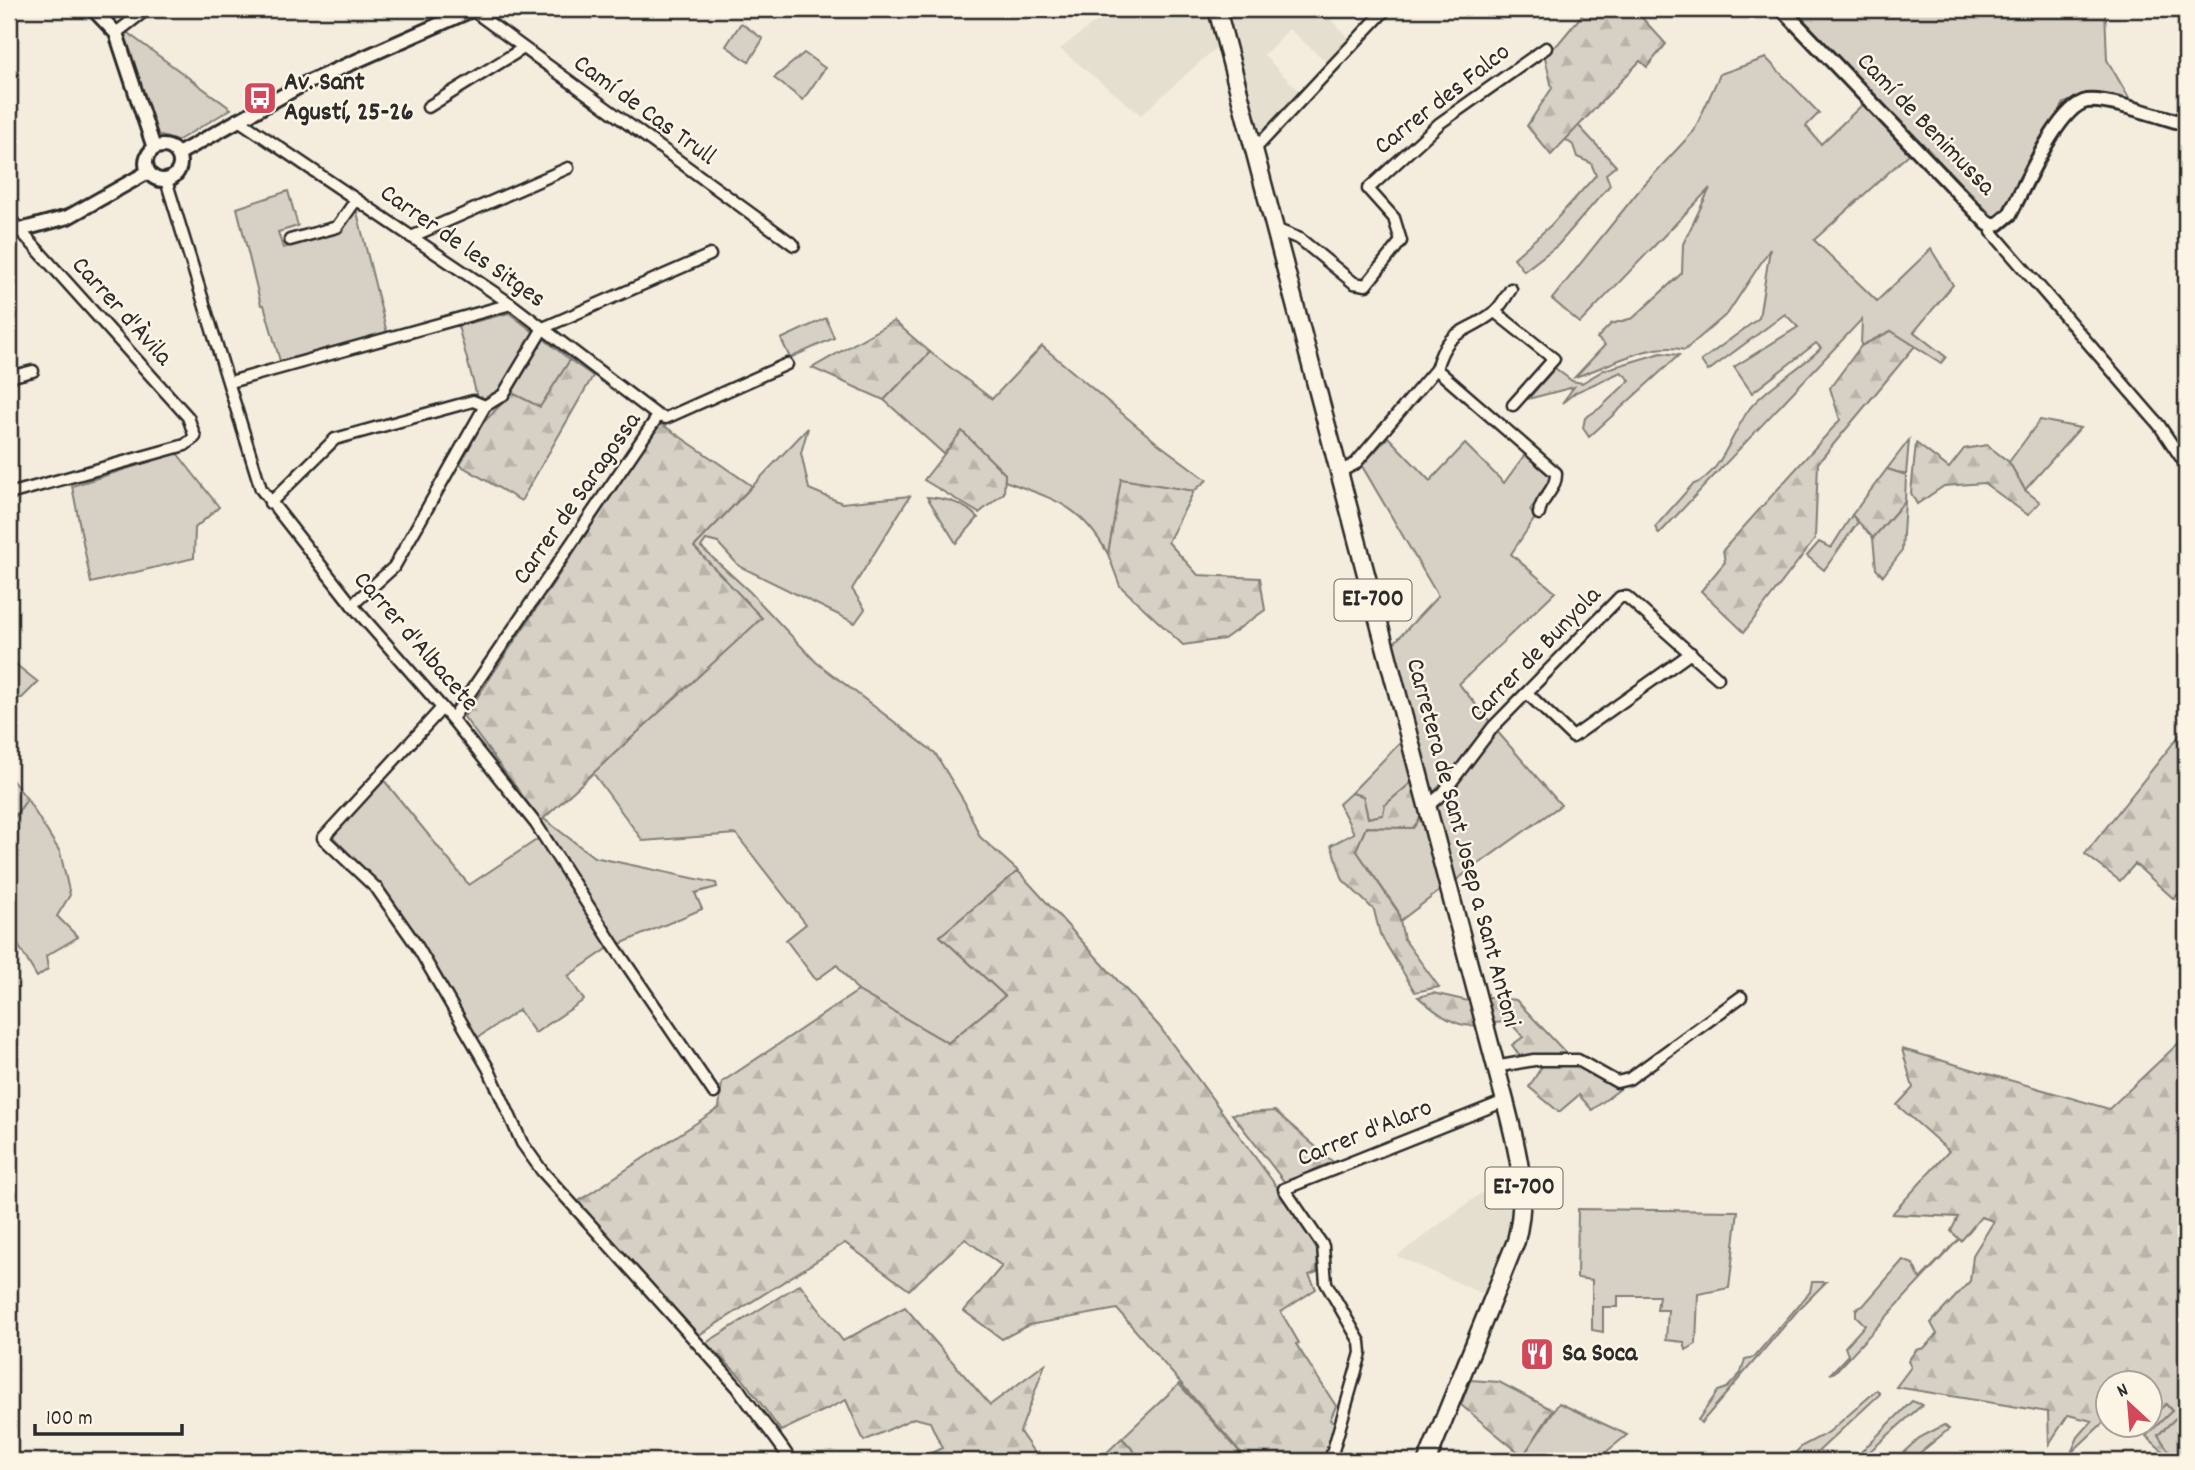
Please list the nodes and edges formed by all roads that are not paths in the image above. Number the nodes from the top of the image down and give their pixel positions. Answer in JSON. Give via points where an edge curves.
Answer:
{"nodes":[{"id":1,"x":93,"y":9,"type":"edge"},
{"id":2,"x":147,"y":9,"type":"edge"},
{"id":3,"x":1217,"y":9,"type":"edge"},
{"id":4,"x":1386,"y":9,"type":"edge"},
{"id":5,"x":1782,"y":9,"type":"edge"},
{"id":6,"x":467,"y":10,"type":"edge"},
{"id":7,"x":116,"y":33,"type":"junction"},
{"id":8,"x":1546,"y":48,"type":"dead end"},
{"id":9,"x":522,"y":49,"type":"junction"},
{"id":10,"x":429,"y":107,"type":"dead end"},
{"id":11,"x":237,"y":119,"type":"junction"},
{"id":12,"x":2186,"y":124,"type":"edge"},
{"id":13,"x":155,"y":148,"type":"junction"},
{"id":14,"x":1254,"y":150,"type":"junction"},
{"id":15,"x":178,"y":154,"type":"junction"},
{"id":16,"x":568,"y":168,"type":"dead end"},
{"id":17,"x":148,"y":172,"type":"junction"},
{"id":18,"x":166,"y":180,"type":"junction"},
{"id":19,"x":356,"y":200,"type":"junction"},
{"id":20,"x":9,"y":218,"type":"edge"},
{"id":21,"x":1993,"y":225,"type":"junction"},
{"id":22,"x":1275,"y":229,"type":"junction"},
{"id":23,"x":14,"y":233,"type":"edge"},
{"id":24,"x":411,"y":237,"type":"junction"},
{"id":25,"x":290,"y":240,"type":"dead end"},
{"id":26,"x":794,"y":245,"type":"dead end"},
{"id":27,"x":710,"y":255,"type":"dead end"},
{"id":28,"x":1511,"y":289,"type":"dead end"},
{"id":29,"x":510,"y":304,"type":"junction"},
{"id":30,"x":1494,"y":312,"type":"junction"},
{"id":31,"x":543,"y":328,"type":"junction"},
{"id":32,"x":787,"y":364,"type":"dead end"},
{"id":33,"x":1436,"y":369,"type":"junction"},
{"id":34,"x":33,"y":371,"type":"dead end"},
{"id":35,"x":9,"y":377,"type":"edge"},
{"id":36,"x":230,"y":382,"type":"junction"},
{"id":37,"x":1513,"y":405,"type":"dead end"},
{"id":38,"x":485,"y":406,"type":"junction"},
{"id":39,"x":658,"y":416,"type":"junction"},
{"id":40,"x":2186,"y":465,"type":"edge"},
{"id":41,"x":1339,"y":472,"type":"junction"},
{"id":42,"x":9,"y":494,"type":"edge"},
{"id":43,"x":270,"y":503,"type":"junction"},
{"id":44,"x":1539,"y":514,"type":"dead end"},
{"id":45,"x":352,"y":605,"type":"junction"},
{"id":46,"x":1691,"y":653,"type":"junction"},
{"id":47,"x":1718,"y":678,"type":"dead end"},
{"id":48,"x":1527,"y":693,"type":"junction"},
{"id":49,"x":442,"y":708,"type":"junction"},
{"id":50,"x":452,"y":719,"type":"junction"},
{"id":51,"x":1427,"y":807,"type":"junction"},
{"id":52,"x":1741,"y":997,"type":"dead end"},
{"id":53,"x":1495,"y":1067,"type":"junction"},
{"id":54,"x":714,"y":1093,"type":"dead end"},
{"id":55,"x":1505,"y":1101,"type":"junction"},
{"id":56,"x":791,"y":1461,"type":"edge"},
{"id":57,"x":1331,"y":1461,"type":"edge"},
{"id":58,"x":1427,"y":1461,"type":"edge"}],
"edges":[{"from":1,"to":7,"type":"street"},
{"from":2,"to":7,"type":"street"},
{"from":3,"to":14,"type":"main road","number":"EI-700"},
{"from":4,"to":14,"type":"street"},
{"from":5,"to":21,"type":"street","name":"Camí de Benimussa"},
{"from":6,"to":9,"type":"street","name":"Camí de Cas Trull"},
{"from":6,"to":11,"type":"street"},
{"from":7,"to":13,"type":"street"},
{"from":8,"to":22,"type":"street","name":"Carrer des Falco","via":[[1440,123],[1368,189],[1394,218],[1401,241],[1366,285],[1354,283],[1300,239]]},
{"from":9,"to":10,"type":"street"},
{"from":9,"to":26,"type":"street","name":"Camí de Cas Trull"},
{"from":11,"to":15,"type":"street"},
{"from":11,"to":19,"type":"street","name":"Carrer de les Sitges"},
{"from":12,"to":21,"type":"street","name":"Camí de Benimussa","via":[[2097,101],[2080,103],[2062,118],[2010,214]]},
{"from":13,"to":15,"type":"street","via":[[167,146]]},
{"from":13,"to":17,"type":"street","via":[[146,159]]},
{"from":14,"to":22,"type":"main road","number":"EI-700"},
{"from":15,"to":18,"type":"street","via":[[179,171]]},
{"from":16,"to":24,"type":"street"},
{"from":17,"to":18,"type":"street"},
{"from":17,"to":23,"type":"street","via":[[68,217]]},
{"from":18,"to":36,"type":"street","name":"Carrer d'Albacete"},
{"from":19,"to":24,"type":"street","name":"Carrer de les Sitges"},
{"from":19,"to":25,"type":"street","via":[[337,227]]},
{"from":20,"to":23,"type":"street","name":"Carrer d'Àvila"},
{"from":21,"to":40,"type":"street","via":[[1992,232],[2160,425]]},
{"from":22,"to":41,"type":"main road","name":"Carretera de Sant Josep a Sant Antoni","number":"EI-700"},
{"from":23,"to":42,"type":"street","name":"Carrer d'Àvila","via":[[188,417],[195,438],[185,445]]},
{"from":24,"to":29,"type":"street","name":"Carrer de les Sitges"},
{"from":27,"to":31,"type":"street"},
{"from":28,"to":30,"type":"street"},
{"from":29,"to":31,"type":"street","name":"Carrer de les Sitges"},
{"from":29,"to":36,"type":"street"},
{"from":30,"to":33,"type":"street","via":[[1453,336],[1441,351]]},
{"from":30,"to":37,"type":"street","via":[[1554,359]]},
{"from":31,"to":38,"type":"street","via":[[503,396]]},
{"from":31,"to":39,"type":"street","name":"Carrer de les Sitges"},
{"from":32,"to":39,"type":"street","name":"Carrer de Saragossa","via":[[666,418]]},
{"from":33,"to":41,"type":"street","via":[[1355,464]]},
{"from":33,"to":44,"type":"street","via":[[1556,473]]},
{"from":34,"to":35,"type":"street"},
{"from":36,"to":43,"type":"street","name":"Carrer d'Albacete","via":[[261,489]]},
{"from":38,"to":43,"type":"street","via":[[473,401],[335,439]]},
{"from":38,"to":45,"type":"street","via":[[394,567]]},
{"from":39,"to":50,"type":"street","name":"Carrer de Saragossa"},
{"from":41,"to":51,"type":"main road","name":"Carretera de Sant Josep a Sant Antoni","number":"EI-700"},
{"from":43,"to":45,"type":"street","name":"Carrer d'Albacete"},
{"from":45,"to":49,"type":"street","name":"Carrer d'Albacete"},
{"from":46,"to":47,"type":"street","name":"Carrer de Bunyola"},
{"from":46,"to":48,"type":"street","via":[[1573,737]]},
{"from":46,"to":48,"type":"street","name":"Carrer de Bunyola","via":[[1627,597],[1620,597]]},
{"from":48,"to":51,"type":"street","name":"Carrer de Bunyola"},
{"from":49,"to":50,"type":"street","name":"Carrer d'Albacete"},
{"from":49,"to":56,"type":"street","via":[[323,838],[377,889],[417,946],[488,1068],[522,1143],[542,1171],[738,1388],[775,1433]]},
{"from":50,"to":54,"type":"street","name":"Carrer d'Albacete","via":[[545,836]]},
{"from":51,"to":53,"type":"main road","name":"Carretera de Sant Josep a Sant Antoni","number":"EI-700"},
{"from":52,"to":53,"type":"street","via":[[1629,1079],[1617,1082],[1578,1060],[1534,1060]]},
{"from":53,"to":55,"type":"main road","name":"Carretera de Sant Josep a Sant Antoni","number":"EI-700"},
{"from":55,"to":57,"type":"street","name":"Carrer d'Alaro","via":[[1284,1189],[1323,1246],[1326,1283],[1360,1342],[1361,1353]]},
{"from":55,"to":58,"type":"main road","name":"Carretera de Sant Josep a Sant Antoni","number":"EI-700","via":[[1524,1184],[1521,1222]]}]}
